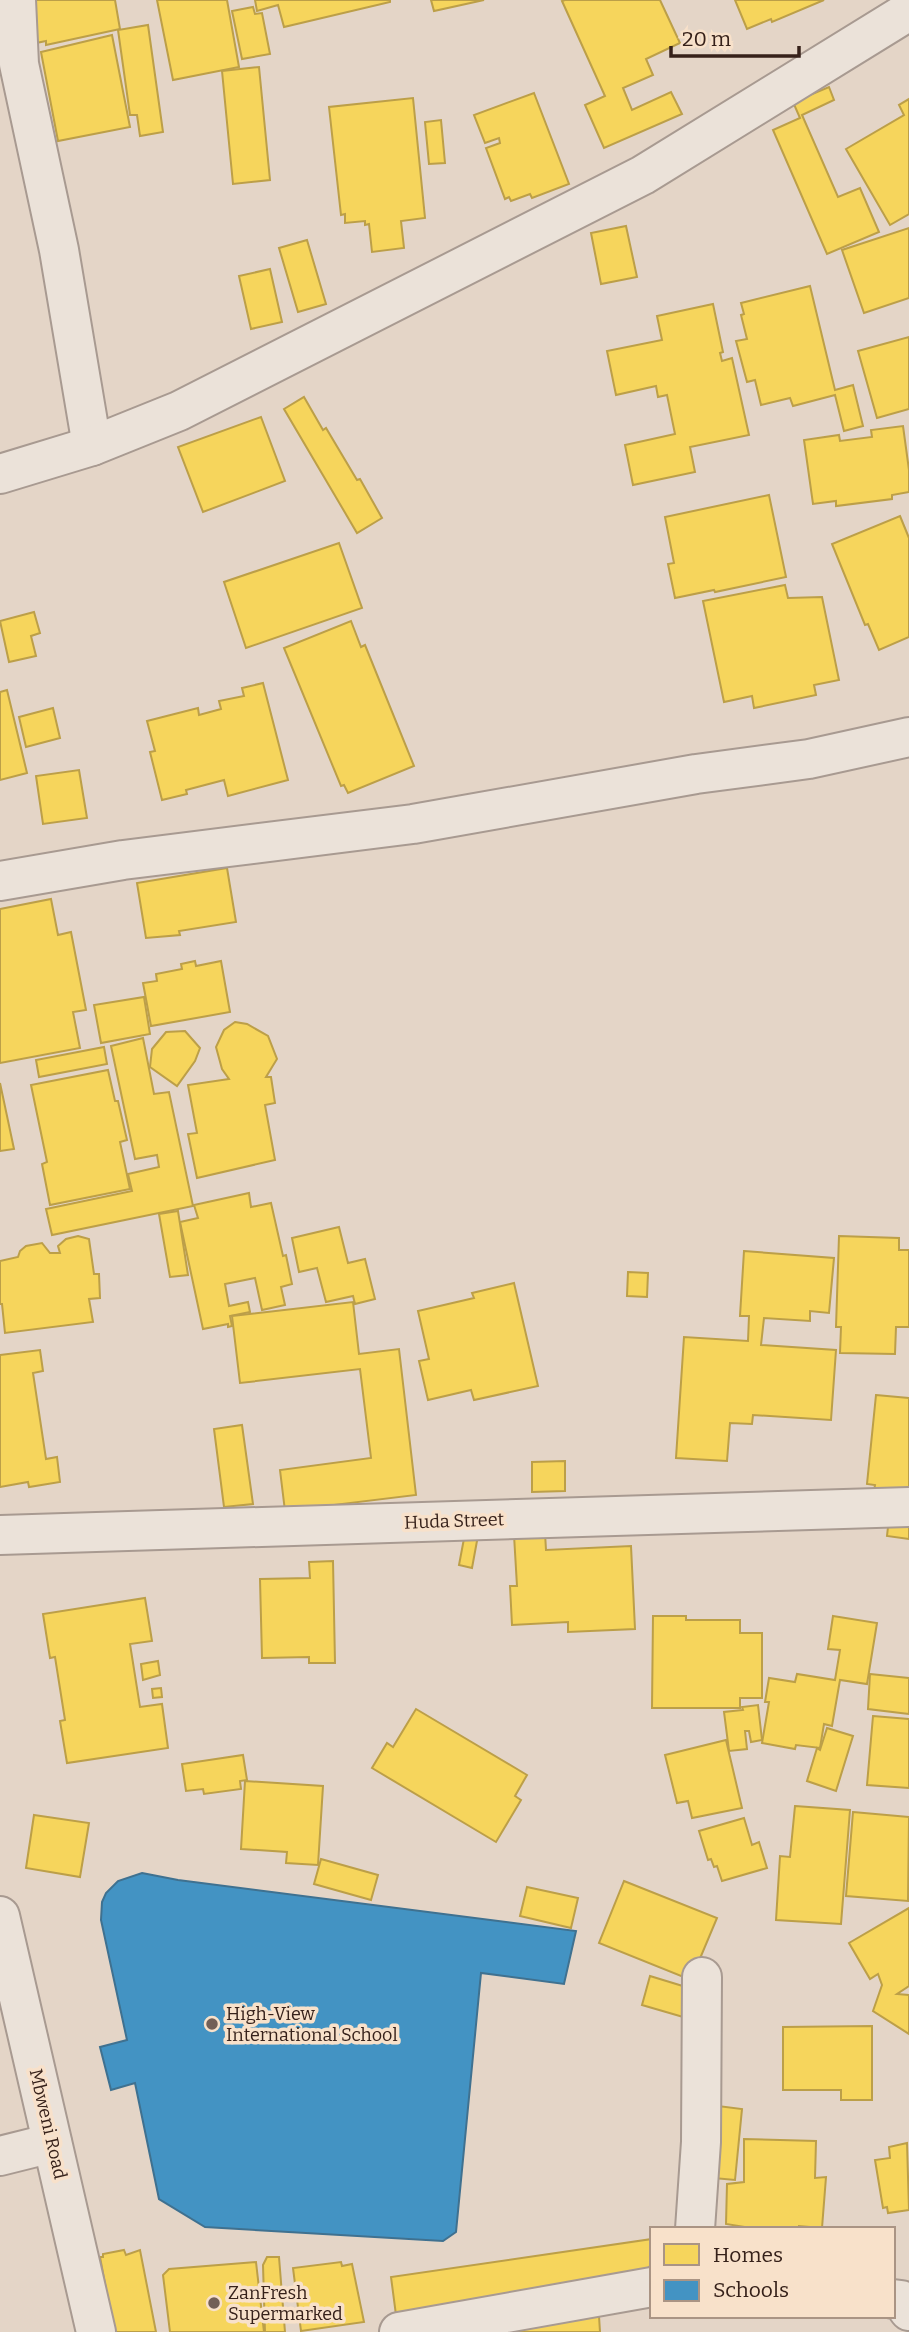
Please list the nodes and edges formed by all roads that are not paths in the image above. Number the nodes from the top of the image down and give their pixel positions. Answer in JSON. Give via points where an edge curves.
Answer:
{"nodes":[{"id":1,"x":16,"y":0,"type":"edge"},
{"id":2,"x":909,"y":11,"type":"edge"},
{"id":3,"x":92,"y":446,"type":"junction"},
{"id":4,"x":0,"y":474,"type":"edge"},
{"id":5,"x":909,"y":737,"type":"edge"},
{"id":6,"x":0,"y":881,"type":"edge"},
{"id":7,"x":909,"y":1507,"type":"edge"},
{"id":8,"x":0,"y":1535,"type":"edge"},
{"id":9,"x":0,"y":1916,"type":"edge"},
{"id":10,"x":702,"y":1977,"type":"dead end"},
{"id":11,"x":52,"y":2143,"type":"junction"},
{"id":12,"x":0,"y":2156,"type":"edge"},
{"id":13,"x":695,"y":2227,"type":"edge"},
{"id":14,"x":650,"y":2287,"type":"edge"},
{"id":15,"x":895,"y":2299,"type":"edge"},
{"id":16,"x":909,"y":2311,"type":"edge"},
{"id":17,"x":96,"y":2332,"type":"edge"},
{"id":18,"x":399,"y":2332,"type":"edge"}],
"edges":[{"from":1,"to":3,"type":"street","via":[[19,64],[59,250]]},
{"from":2,"to":3,"type":"street","via":[[643,175],[179,411]]},
{"from":3,"to":4,"type":"street"},
{"from":5,"to":6,"type":"street","via":[[809,759],[696,774],[413,824],[123,860]]},
{"from":7,"to":8,"type":"street","name":"Huda Street"},
{"from":9,"to":11,"type":"street","name":"Mbweni Road"},
{"from":10,"to":13,"type":"street","via":[[701,2142]]},
{"from":11,"to":12,"type":"street"},
{"from":11,"to":17,"type":"street","name":"Mbweni Road"},
{"from":14,"to":18,"type":"street"},
{"from":15,"to":16,"type":"street"}]}
